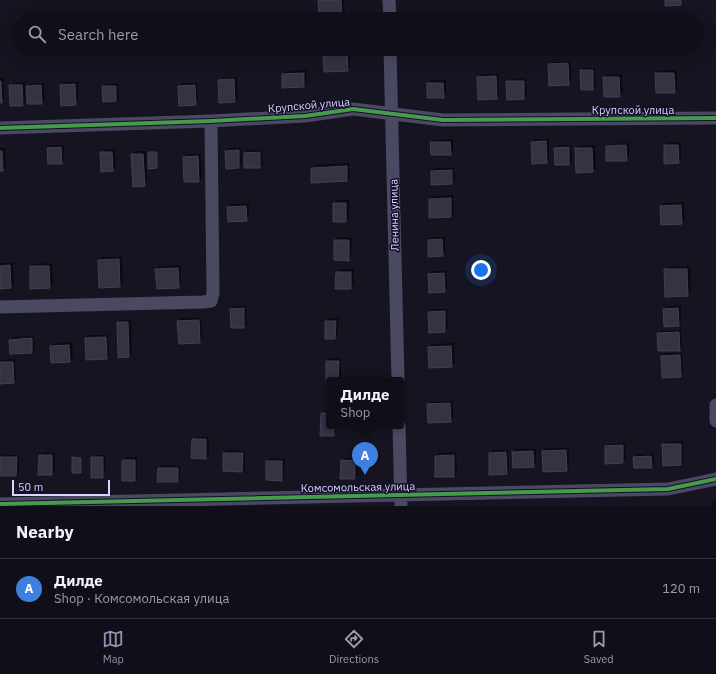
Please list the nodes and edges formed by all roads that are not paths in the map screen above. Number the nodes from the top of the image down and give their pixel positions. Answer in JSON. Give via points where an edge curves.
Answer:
{"nodes":[{"id":1,"x":389,"y":0,"type":"edge"},
{"id":2,"x":390,"y":12,"type":"edge"},
{"id":3,"x":390,"y":56,"type":"edge"},
{"id":4,"x":391,"y":114,"type":"junction"},
{"id":5,"x":716,"y":118,"type":"edge"},
{"id":6,"x":211,"y":121,"type":"junction"},
{"id":7,"x":0,"y":128,"type":"edge"},
{"id":8,"x":0,"y":307,"type":"edge"},
{"id":9,"x":398,"y":377,"type":"edge"},
{"id":10,"x":716,"y":405,"type":"edge"},
{"id":11,"x":716,"y":421,"type":"edge"},
{"id":12,"x":399,"y":429,"type":"edge"},
{"id":13,"x":716,"y":479,"type":"edge"},
{"id":14,"x":401,"y":500,"type":"edge"},
{"id":15,"x":0,"y":504,"type":"edge"}],
"edges":[{"from":1,"to":2,"type":"street"},
{"from":3,"to":4,"type":"street","name":"Ленина улица"},
{"from":4,"to":5,"type":"street","name":"Крупской улица","via":[[443,120]]},
{"from":4,"to":6,"type":"street","name":"Крупской улица","via":[[353,109],[305,116]]},
{"from":4,"to":9,"type":"street","name":"Ленина улица"},
{"from":6,"to":7,"type":"street","name":"Крупской улица"},
{"from":6,"to":8,"type":"street","via":[[211,300]]},
{"from":10,"to":11,"type":"street"},
{"from":12,"to":14,"type":"street"},
{"from":13,"to":14,"type":"street","name":"Комсомольская улица","via":[[668,489]]},
{"from":14,"to":15,"type":"street","name":"Комсомольская улица"}]}
